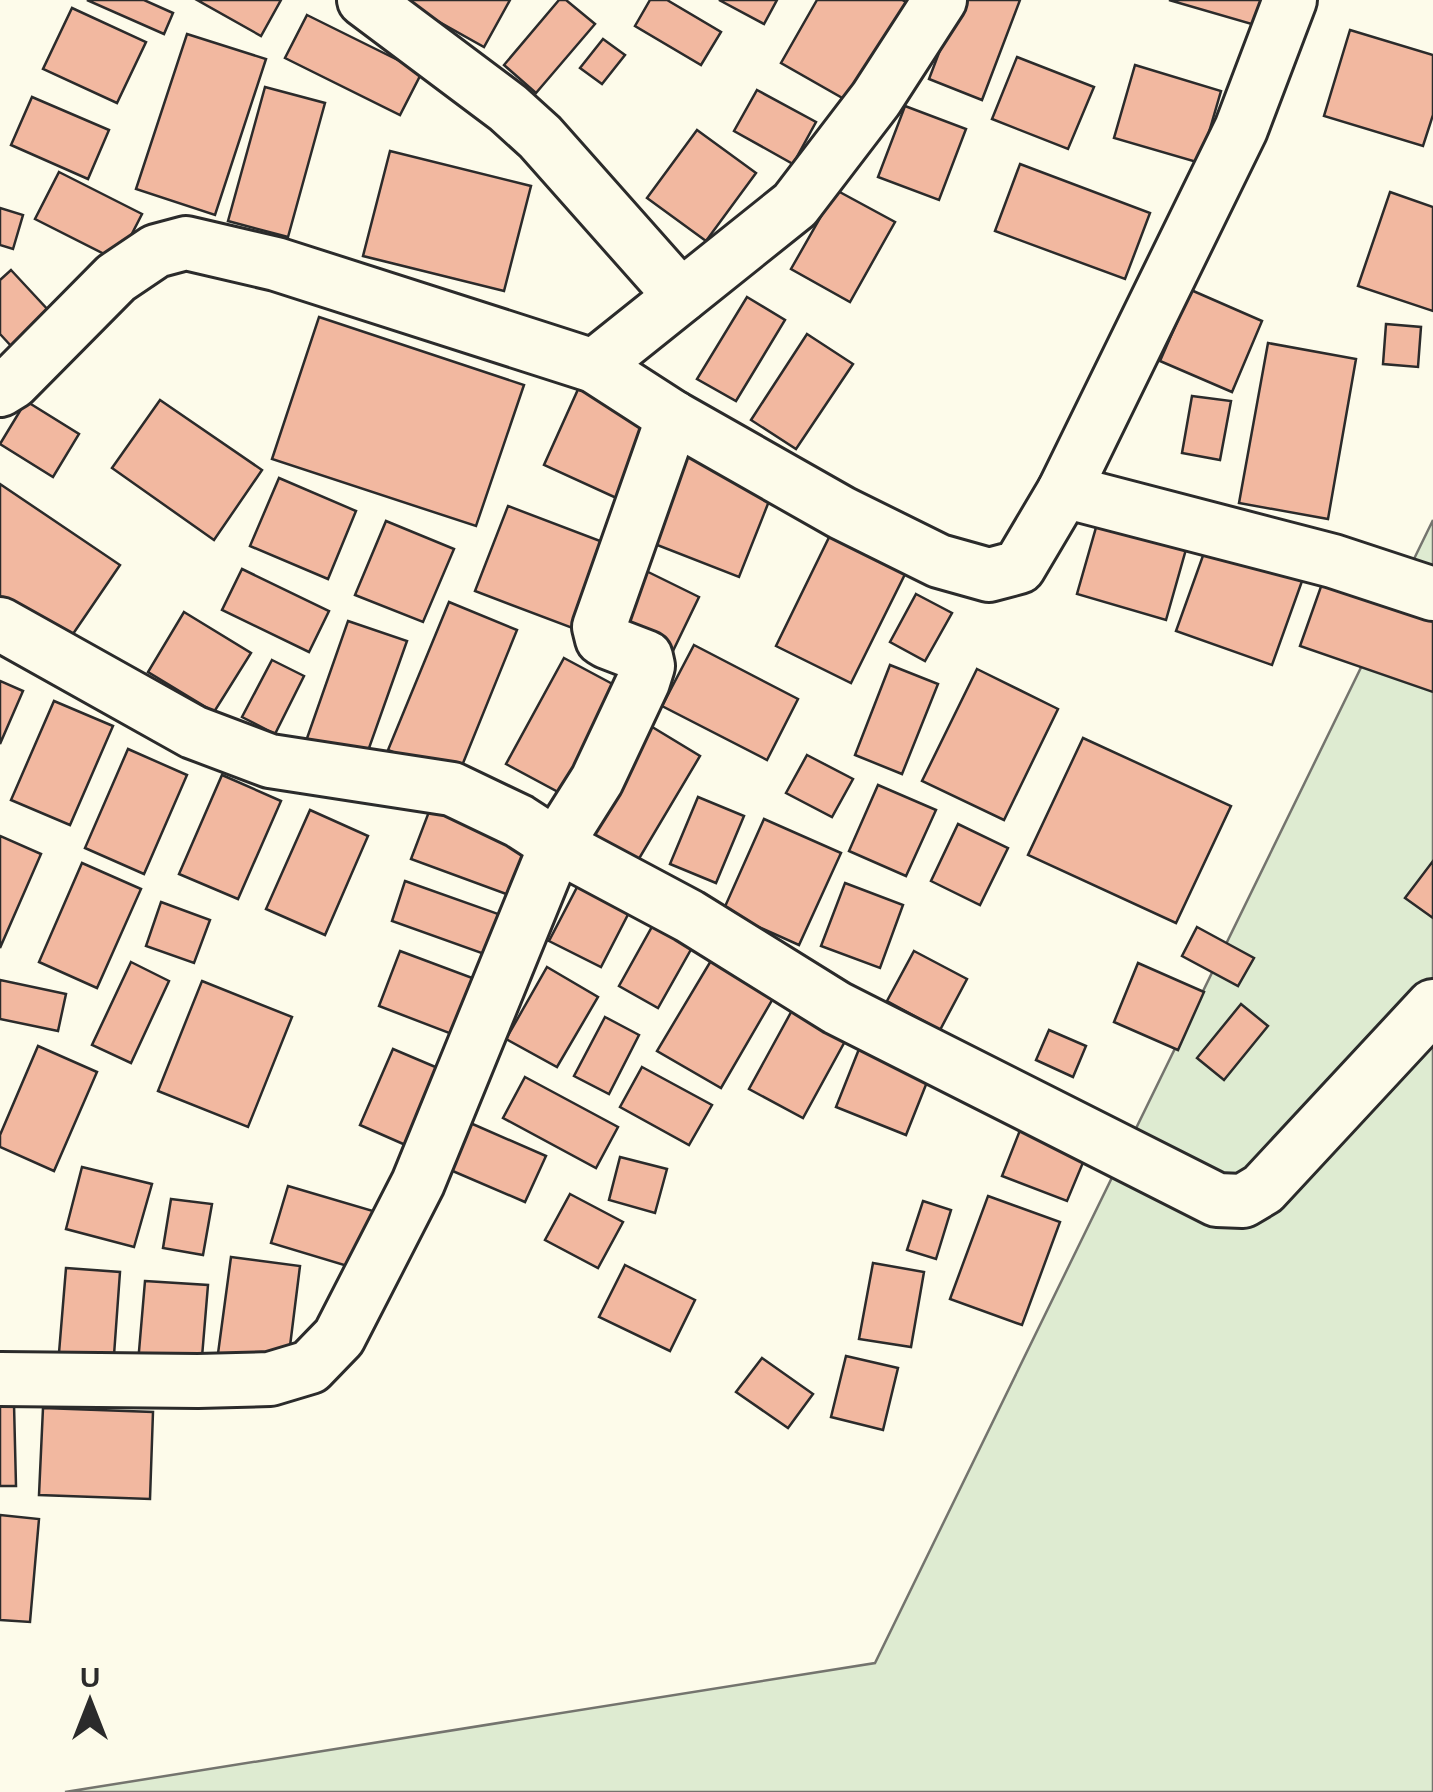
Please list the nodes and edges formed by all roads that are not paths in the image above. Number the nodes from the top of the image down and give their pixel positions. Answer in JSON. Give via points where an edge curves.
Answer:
{"nodes":[{"id":1,"x":364,"y":0,"type":"edge"},
{"id":2,"x":940,"y":0,"type":"edge"},
{"id":3,"x":1290,"y":0,"type":"edge"},
{"id":4,"x":681,"y":296,"type":"junction"},
{"id":5,"x":594,"y":366,"type":"junction"},
{"id":6,"x":0,"y":390,"type":"edge"},
{"id":7,"x":673,"y":417,"type":"junction"},
{"id":8,"x":1064,"y":491,"type":"junction"},
{"id":9,"x":1433,"y":594,"type":"edge"},
{"id":10,"x":0,"y":624,"type":"edge"},
{"id":11,"x":556,"y":845,"type":"junction"},
{"id":12,"x":1433,"y":1006,"type":"edge"},
{"id":13,"x":0,"y":1379,"type":"edge"}],
"edges":[{"from":1,"to":4,"type":"street","via":[[540,137]]},
{"from":2,"to":4,"type":"street","via":[[794,205]]},
{"from":3,"to":8,"type":"street","via":[[1241,129]]},
{"from":4,"to":5,"type":"street"},
{"from":5,"to":6,"type":"street","via":[[276,264],[186,243],[156,251],[116,278]]},
{"from":5,"to":7,"type":"street"},
{"from":7,"to":8,"type":"street","via":[[842,513],[939,560],[989,575],[1019,567]]},
{"from":7,"to":11,"type":"street","via":[[599,627],[607,642],[646,657],[648,666],[598,780]]},
{"from":8,"to":9,"type":"street"},
{"from":10,"to":11,"type":"street","via":[[194,732],[270,762],[452,789]]},
{"from":11,"to":12,"type":"street","via":[[689,916],[838,1008],[1218,1200],[1243,1200],[1263,1189]]},
{"from":11,"to":13,"type":"street","via":[[418,1183],[339,1337],[310,1367],[270,1378]]}]}
